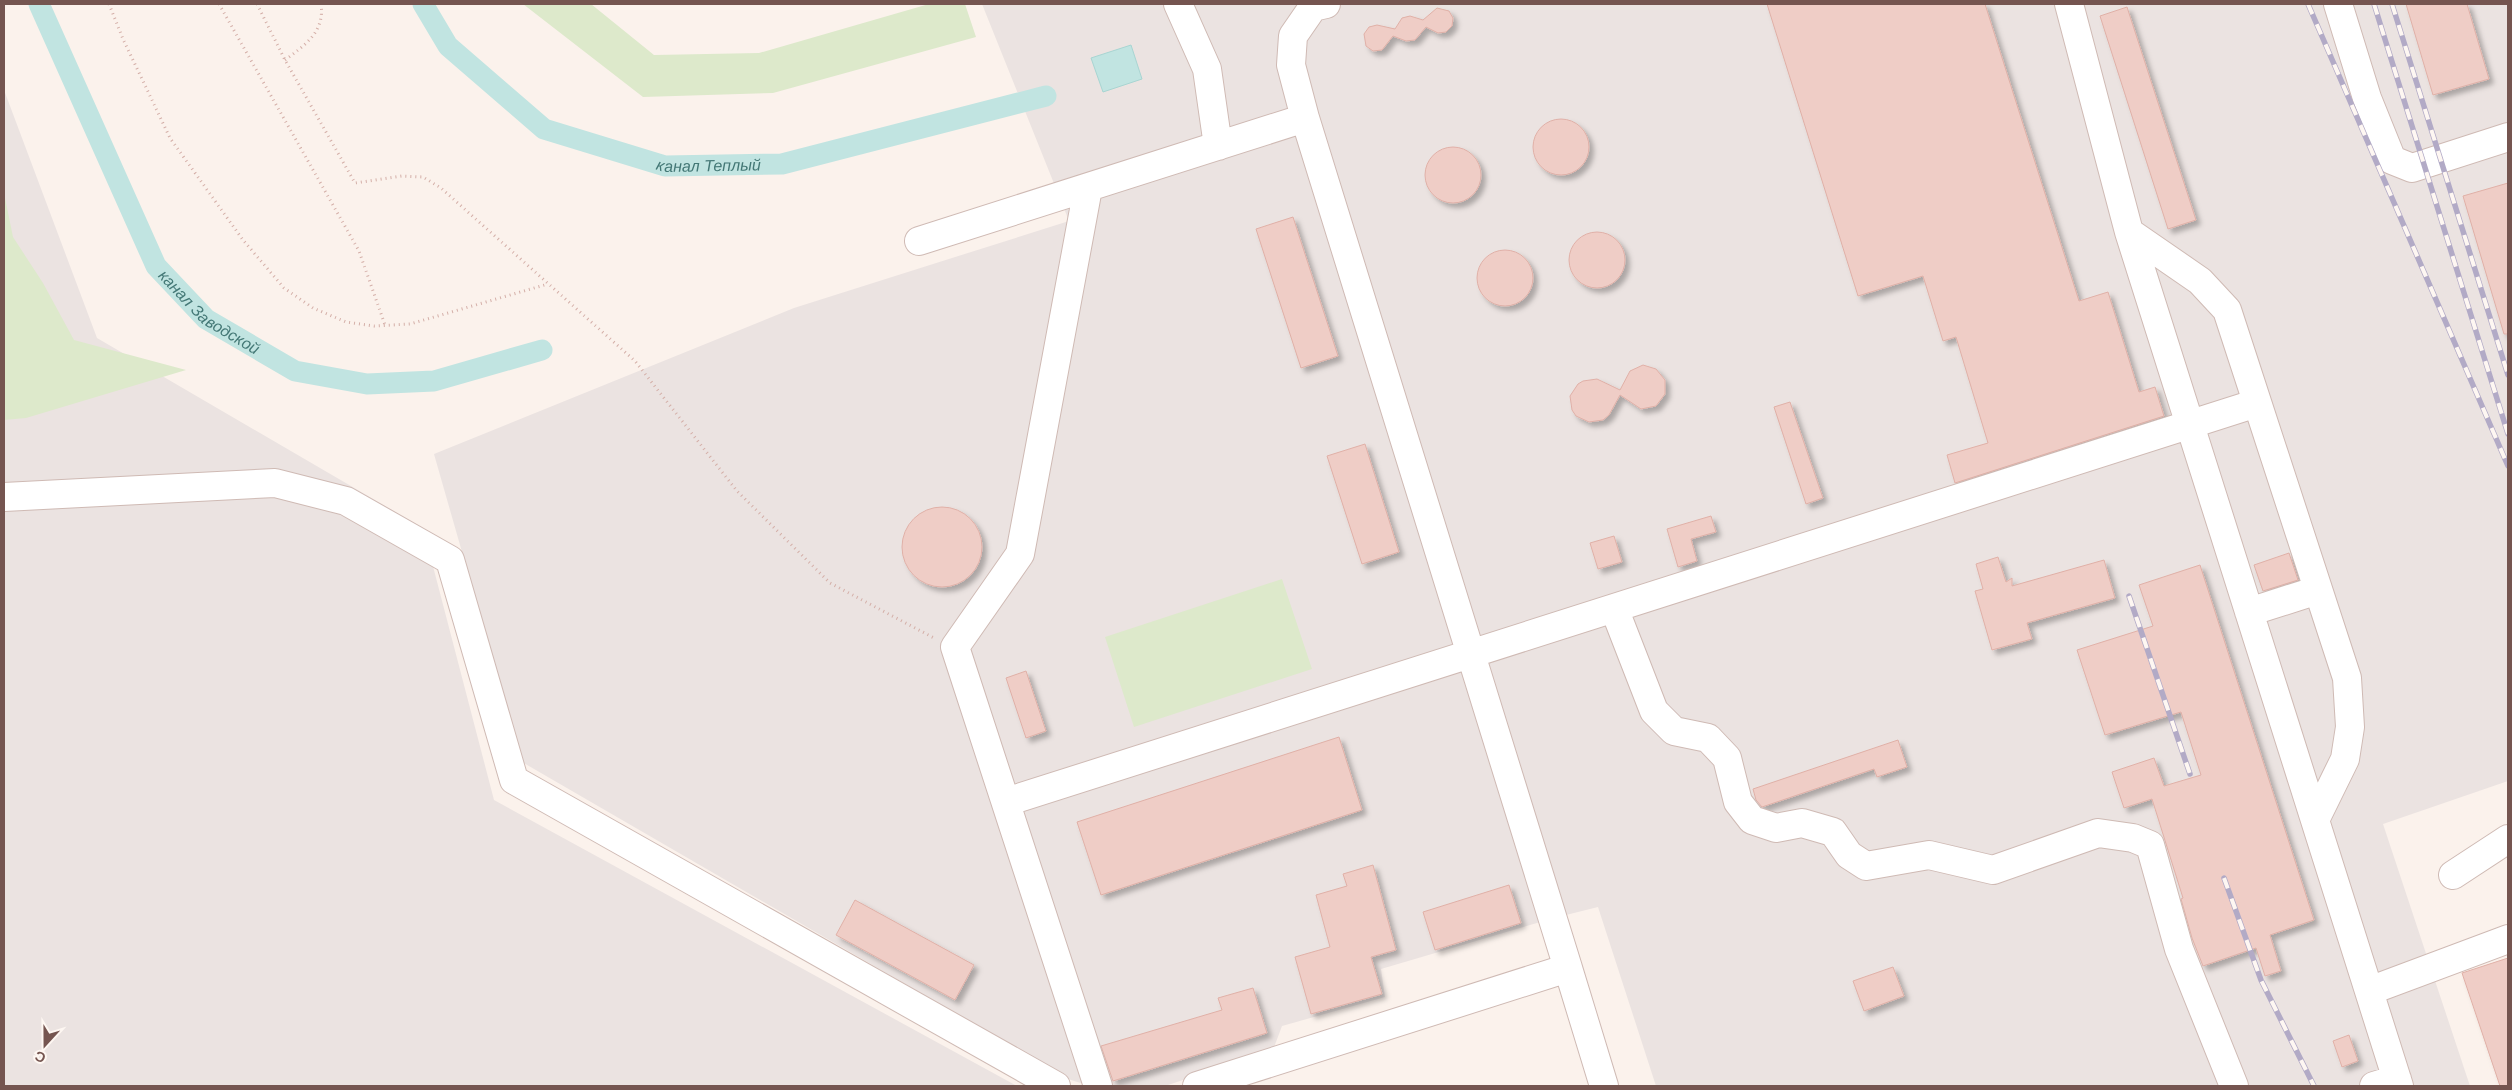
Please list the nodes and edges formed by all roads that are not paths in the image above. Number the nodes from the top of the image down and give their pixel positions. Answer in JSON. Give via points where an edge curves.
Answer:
{"nodes":[{"id":1,"x":1178,"y":4,"type":"edge"},
{"id":2,"x":1326,"y":4,"type":"edge"},
{"id":3,"x":2069,"y":4,"type":"edge"},
{"id":4,"x":2338,"y":4,"type":"edge"},
{"id":5,"x":1305,"y":118,"type":"junction"},
{"id":6,"x":2508,"y":137,"type":"edge"},
{"id":7,"x":1218,"y":146,"type":"junction"},
{"id":8,"x":1088,"y":188,"type":"junction"},
{"id":9,"x":2129,"y":232,"type":"junction"},
{"id":10,"x":919,"y":242,"type":"dead end"},
{"id":11,"x":2257,"y":403,"type":"junction"},
{"id":12,"x":2190,"y":425,"type":"junction"},
{"id":13,"x":4,"y":497,"type":"edge"},
{"id":14,"x":2318,"y":590,"type":"junction"},
{"id":15,"x":1614,"y":608,"type":"junction"},
{"id":16,"x":2249,"y":612,"type":"junction"},
{"id":17,"x":1472,"y":654,"type":"junction"},
{"id":18,"x":1006,"y":802,"type":"junction"},
{"id":19,"x":2315,"y":820,"type":"junction"},
{"id":20,"x":2508,"y":839,"type":"edge"},
{"id":21,"x":2453,"y":875,"type":"dead end"},
{"id":22,"x":2508,"y":939,"type":"edge"},
{"id":23,"x":1568,"y":968,"type":"junction"},
{"id":24,"x":2369,"y":991,"type":"junction"},
{"id":25,"x":2390,"y":1084,"type":"edge"},
{"id":26,"x":1056,"y":1086,"type":"edge"},
{"id":27,"x":1098,"y":1086,"type":"edge"},
{"id":28,"x":1198,"y":1086,"type":"edge"},
{"id":29,"x":1604,"y":1086,"type":"edge"},
{"id":30,"x":2234,"y":1086,"type":"edge"}],
"edges":[{"from":1,"to":7,"type":"street","via":[[1207,69]]},
{"from":2,"to":5,"type":"street","via":[[1313,7],[1293,36],[1291,65]]},
{"from":3,"to":9,"type":"street"},
{"from":4,"to":6,"type":"street","via":[[2367,98],[2392,160],[2412,168]]},
{"from":5,"to":7,"type":"street"},
{"from":5,"to":17,"type":"street"},
{"from":7,"to":8,"type":"street"},
{"from":8,"to":10,"type":"street"},
{"from":8,"to":18,"type":"street","via":[[1020,554],[955,647]]},
{"from":9,"to":11,"type":"street","via":[[2200,281],[2227,310]]},
{"from":9,"to":12,"type":"street"},
{"from":11,"to":12,"type":"street"},
{"from":11,"to":14,"type":"street"},
{"from":12,"to":15,"type":"street"},
{"from":12,"to":16,"type":"street"},
{"from":13,"to":26,"type":"street","via":[[275,483],[354,505],[450,560],[514,780]]},
{"from":14,"to":16,"type":"street"},
{"from":14,"to":19,"type":"street","via":[[2347,678],[2350,727],[2345,759]]},
{"from":15,"to":17,"type":"street"},
{"from":15,"to":30,"type":"street","via":[[1654,711],[1674,731],[1708,738],[1727,758],[1738,802],[1752,820],[1776,828],[1802,823],[1833,832],[1849,855],[1866,866],[1929,855],[1992,870],[2098,833],[2133,838],[2150,845],[2179,949]]},
{"from":16,"to":19,"type":"street"},
{"from":17,"to":18,"type":"street"},
{"from":17,"to":23,"type":"street"},
{"from":18,"to":27,"type":"street"},
{"from":19,"to":24,"type":"street"},
{"from":20,"to":21,"type":"street"},
{"from":22,"to":24,"type":"street"},
{"from":23,"to":28,"type":"street"},
{"from":23,"to":29,"type":"street"},
{"from":24,"to":25,"type":"street"}]}
